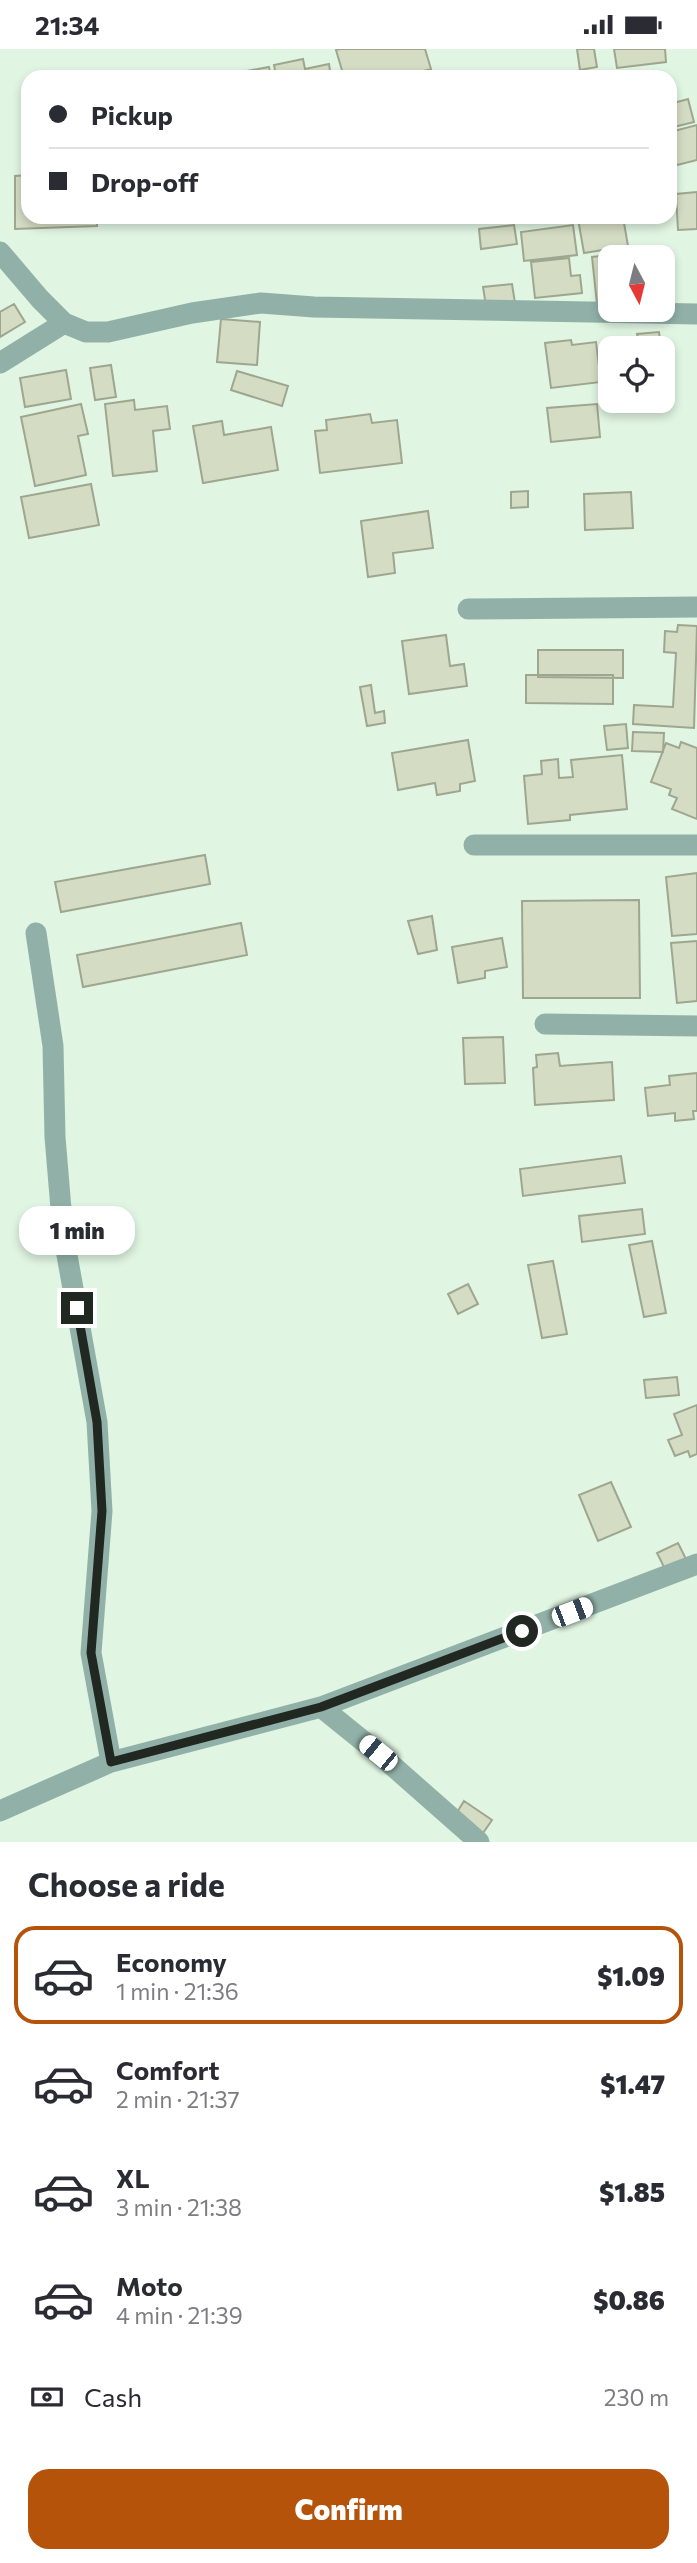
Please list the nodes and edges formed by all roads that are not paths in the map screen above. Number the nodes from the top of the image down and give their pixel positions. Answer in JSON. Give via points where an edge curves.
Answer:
{"nodes":[{"id":1,"x":0,"y":252,"type":"edge"},
{"id":2,"x":697,"y":314,"type":"edge"},
{"id":3,"x":64,"y":323,"type":"junction"},
{"id":4,"x":0,"y":363,"type":"edge"},
{"id":5,"x":697,"y":607,"type":"edge"},
{"id":6,"x":468,"y":609,"type":"dead end"},
{"id":7,"x":474,"y":845,"type":"dead end"},
{"id":8,"x":697,"y":845,"type":"edge"},
{"id":9,"x":36,"y":933,"type":"dead end"},
{"id":10,"x":545,"y":1024,"type":"dead end"},
{"id":11,"x":697,"y":1026,"type":"edge"},
{"id":12,"x":697,"y":1564,"type":"edge"},
{"id":13,"x":321,"y":1707,"type":"junction"},
{"id":14,"x":111,"y":1762,"type":"junction"},
{"id":15,"x":0,"y":1811,"type":"edge"},
{"id":16,"x":479,"y":1842,"type":"edge"}],
"edges":[{"from":1,"to":3,"type":"street"},
{"from":2,"to":3,"type":"street","via":[[261,303],[108,332]]},
{"from":3,"to":4,"type":"street"},
{"from":5,"to":6,"type":"street"},
{"from":7,"to":8,"type":"street"},
{"from":9,"to":14,"type":"street","via":[[53,1046],[63,1233],[97,1422],[102,1511],[91,1653]]},
{"from":10,"to":11,"type":"street"},
{"from":12,"to":13,"type":"street"},
{"from":13,"to":14,"type":"street"},
{"from":13,"to":16,"type":"street"},
{"from":14,"to":15,"type":"street"}]}
